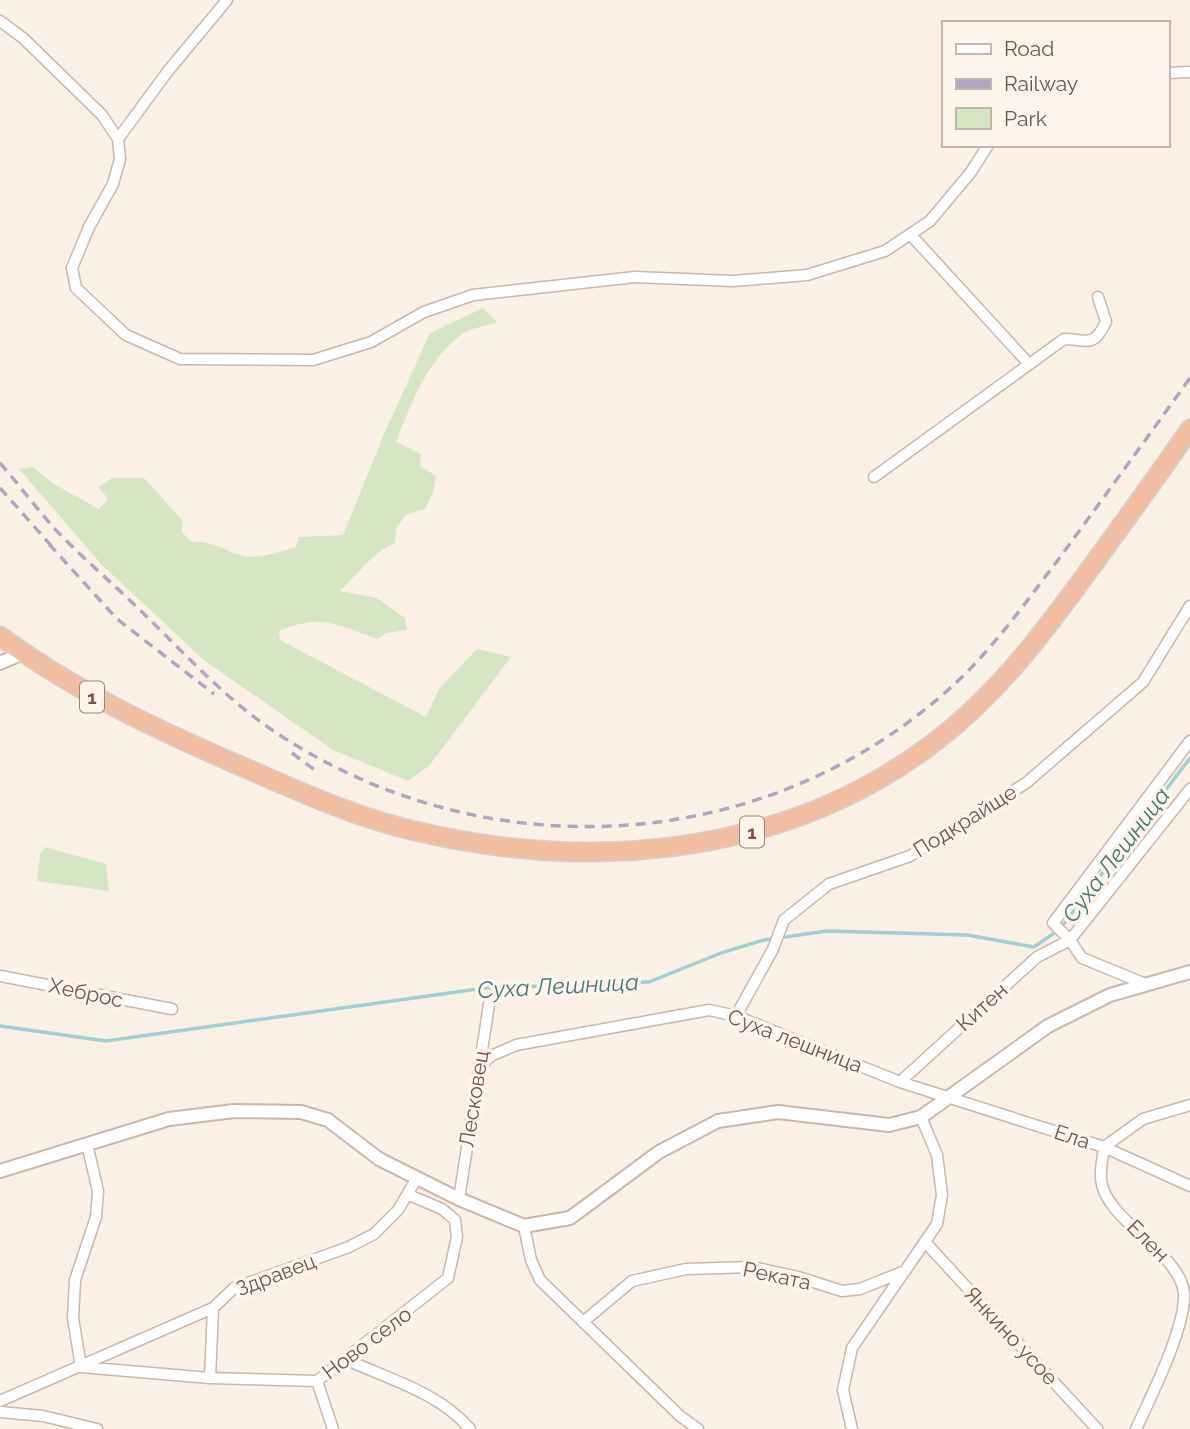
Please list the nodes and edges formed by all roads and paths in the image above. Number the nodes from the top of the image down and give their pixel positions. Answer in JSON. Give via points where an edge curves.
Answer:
{"nodes":[{"id":1,"x":228,"y":0,"type":"edge"},
{"id":2,"x":0,"y":21,"type":"edge"},
{"id":3,"x":1190,"y":72,"type":"edge"},
{"id":4,"x":1169,"y":73,"type":"edge"},
{"id":5,"x":118,"y":139,"type":"junction"},
{"id":6,"x":987,"y":147,"type":"edge"},
{"id":7,"x":911,"y":234,"type":"junction"},
{"id":8,"x":1098,"y":297,"type":"dead end"},
{"id":9,"x":1029,"y":365,"type":"junction"},
{"id":10,"x":1190,"y":429,"type":"edge"},
{"id":11,"x":874,"y":477,"type":"dead end"},
{"id":12,"x":1190,"y":606,"type":"edge"},
{"id":13,"x":0,"y":636,"type":"edge"},
{"id":14,"x":23,"y":653,"type":"junction"},
{"id":15,"x":0,"y":663,"type":"edge"},
{"id":16,"x":1190,"y":741,"type":"edge"},
{"id":17,"x":1190,"y":789,"type":"edge"},
{"id":18,"x":1070,"y":940,"type":"junction"},
{"id":19,"x":1190,"y":972,"type":"edge"},
{"id":20,"x":0,"y":976,"type":"edge"},
{"id":21,"x":1143,"y":983,"type":"junction"},
{"id":22,"x":490,"y":998,"type":"dead end"},
{"id":23,"x":172,"y":1009,"type":"dead end"},
{"id":24,"x":736,"y":1016,"type":"junction"},
{"id":25,"x":478,"y":1068,"type":"junction"},
{"id":26,"x":900,"y":1082,"type":"junction"},
{"id":27,"x":951,"y":1097,"type":"junction"},
{"id":28,"x":1190,"y":1105,"type":"edge"},
{"id":29,"x":921,"y":1117,"type":"junction"},
{"id":30,"x":87,"y":1144,"type":"junction"},
{"id":31,"x":1104,"y":1147,"type":"junction"},
{"id":32,"x":0,"y":1171,"type":"edge"},
{"id":33,"x":417,"y":1178,"type":"junction"},
{"id":34,"x":1190,"y":1186,"type":"edge"},
{"id":35,"x":409,"y":1195,"type":"junction"},
{"id":36,"x":459,"y":1199,"type":"junction"},
{"id":37,"x":524,"y":1226,"type":"junction"},
{"id":38,"x":925,"y":1242,"type":"junction"},
{"id":39,"x":905,"y":1271,"type":"junction"},
{"id":40,"x":213,"y":1308,"type":"junction"},
{"id":41,"x":583,"y":1322,"type":"junction"},
{"id":42,"x":347,"y":1360,"type":"junction"},
{"id":43,"x":81,"y":1367,"type":"junction"},
{"id":44,"x":210,"y":1378,"type":"junction"},
{"id":45,"x":317,"y":1381,"type":"junction"},
{"id":46,"x":0,"y":1401,"type":"edge"},
{"id":47,"x":0,"y":1412,"type":"edge"},
{"id":48,"x":97,"y":1429,"type":"edge"},
{"id":49,"x":333,"y":1429,"type":"edge"},
{"id":50,"x":470,"y":1429,"type":"edge"},
{"id":51,"x":698,"y":1429,"type":"edge"},
{"id":52,"x":852,"y":1429,"type":"edge"},
{"id":53,"x":1097,"y":1429,"type":"edge"},
{"id":54,"x":1136,"y":1429,"type":"edge"}],
"edges":[{"from":1,"to":5,"type":"street"},
{"from":2,"to":5,"type":"street","via":[[102,115]]},
{"from":3,"to":4,"type":"street"},
{"from":5,"to":7,"type":"street","via":[[120,159],[113,184],[89,228],[72,278],[76,288],[126,335],[180,359],[313,360],[371,342],[424,312],[473,295],[635,277],[733,281],[807,275],[885,251]]},
{"from":6,"to":7,"type":"street","via":[[930,221]]},
{"from":7,"to":9,"type":"street"},
{"from":8,"to":9,"type":"street","via":[[1106,322],[1100,334],[1084,343],[1064,338]]},
{"from":9,"to":11,"type":"street"},
{"from":10,"to":14,"type":"highway","number":"1","via":[[1053,620],[995,690],[934,743],[869,783],[814,810],[741,836],[664,849],[580,854],[512,850],[413,831],[329,804],[165,733],[81,692]]},
{"from":12,"to":24,"type":"street","name":"Подкрайще","via":[[1143,682],[1026,783],[910,856],[829,884],[785,919]]},
{"from":13,"to":14,"type":"highway","number":"1"},
{"from":14,"to":15,"type":"street"},
{"from":16,"to":18,"type":"street","via":[[1053,923]]},
{"from":17,"to":18,"type":"street","name":"Китен"},
{"from":18,"to":21,"type":"street","via":[[1082,958]]},
{"from":18,"to":26,"type":"street","name":"Китен","via":[[1037,957]]},
{"from":19,"to":21,"type":"street"},
{"from":20,"to":23,"type":"street","name":"Хеброс"},
{"from":21,"to":27,"type":"street","via":[[1048,1026]]},
{"from":22,"to":25,"type":"street","name":"Лесковец"},
{"from":24,"to":25,"type":"street","name":"Суха лешница","via":[[709,1010],[516,1045],[491,1056]]},
{"from":24,"to":26,"type":"street","name":"Суха лешница"},
{"from":25,"to":36,"type":"street","name":"Лесковец"},
{"from":26,"to":27,"type":"street","name":"Суха лешница"},
{"from":27,"to":29,"type":"street"},
{"from":27,"to":31,"type":"street","name":"Ела"},
{"from":28,"to":31,"type":"street","via":[[1143,1119]]},
{"from":29,"to":37,"type":"street","via":[[889,1125],[778,1112],[719,1121],[659,1152],[569,1218]]},
{"from":29,"to":38,"type":"street","via":[[937,1155],[942,1195],[937,1224]]},
{"from":30,"to":32,"type":"street"},
{"from":30,"to":33,"type":"street","via":[[169,1119],[234,1111],[301,1112],[328,1120],[379,1159]]},
{"from":30,"to":43,"type":"street","via":[[99,1191],[96,1217],[75,1280],[73,1318]]},
{"from":31,"to":34,"type":"street","name":"Ела"},
{"from":31,"to":54,"type":"street","name":"Елен","via":[[1101,1181],[1116,1209],[1175,1268],[1184,1293],[1179,1326]]},
{"from":33,"to":35,"type":"street","name":"Здравец"},
{"from":33,"to":36,"type":"street"},
{"from":35,"to":40,"type":"street","name":"Здравец","via":[[374,1234],[234,1288]]},
{"from":35,"to":42,"type":"street","name":"Ново село","via":[[455,1220],[457,1237],[448,1278]]},
{"from":36,"to":37,"type":"street"},
{"from":37,"to":41,"type":"street","via":[[540,1280]]},
{"from":38,"to":39,"type":"street"},
{"from":38,"to":53,"type":"street","name":"Янкино усое"},
{"from":39,"to":41,"type":"street","name":"Реката","via":[[860,1289],[842,1291],[752,1267],[686,1269],[632,1282]]},
{"from":39,"to":52,"type":"street","via":[[852,1348],[843,1390]]},
{"from":40,"to":43,"type":"street","name":"Здравец"},
{"from":40,"to":44,"type":"street"},
{"from":41,"to":51,"type":"street"},
{"from":42,"to":45,"type":"street","name":"Ново село"},
{"from":42,"to":50,"type":"street","via":[[428,1395]]},
{"from":43,"to":44,"type":"street","name":"Ново село"},
{"from":43,"to":46,"type":"street","name":"Здравец"},
{"from":44,"to":45,"type":"street","name":"Ново село"},
{"from":45,"to":49,"type":"street"},
{"from":47,"to":48,"type":"street"}]}
